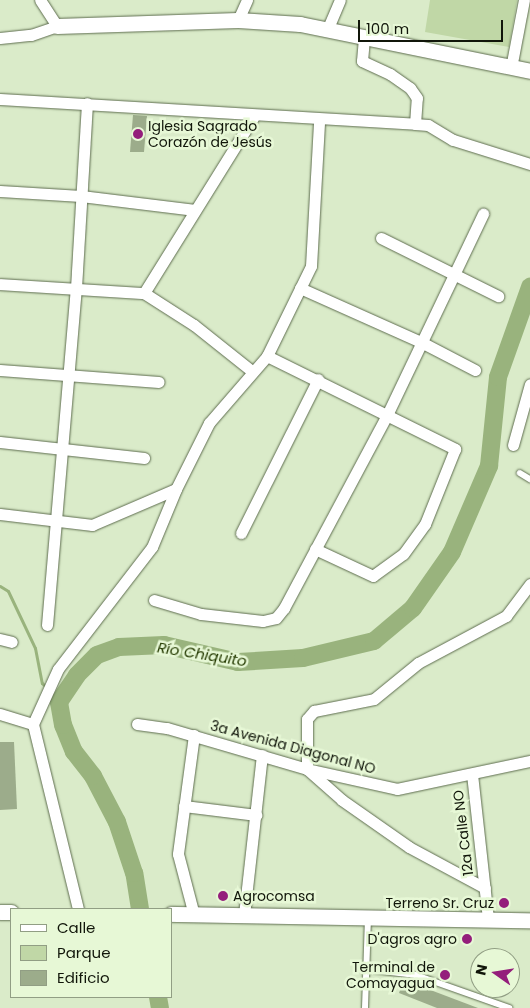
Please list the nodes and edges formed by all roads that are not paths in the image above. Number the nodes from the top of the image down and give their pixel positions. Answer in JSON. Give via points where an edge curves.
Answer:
{"nodes":[{"id":1,"x":40,"y":0,"type":"edge"},
{"id":2,"x":247,"y":0,"type":"edge"},
{"id":3,"x":340,"y":0,"type":"edge"},
{"id":4,"x":524,"y":0,"type":"edge"},
{"id":5,"x":238,"y":20,"type":"junction"},
{"id":6,"x":57,"y":26,"type":"junction"},
{"id":7,"x":328,"y":28,"type":"junction"},
{"id":8,"x":364,"y":36,"type":"junction"},
{"id":9,"x":0,"y":38,"type":"edge"},
{"id":10,"x":512,"y":68,"type":"junction"},
{"id":11,"x":530,"y":72,"type":"edge"},
{"id":12,"x":0,"y":99,"type":"edge"},
{"id":13,"x":87,"y":103,"type":"junction"},
{"id":14,"x":254,"y":116,"type":"junction"},
{"id":15,"x":318,"y":121,"type":"junction"},
{"id":16,"x":415,"y":124,"type":"junction"},
{"id":17,"x":530,"y":164,"type":"edge"},
{"id":18,"x":0,"y":192,"type":"edge"},
{"id":19,"x":81,"y":196,"type":"junction"},
{"id":20,"x":195,"y":210,"type":"junction"},
{"id":21,"x":484,"y":214,"type":"dead end"},
{"id":22,"x":382,"y":238,"type":"dead end"},
{"id":23,"x":456,"y":275,"type":"junction"},
{"id":24,"x":0,"y":284,"type":"edge"},
{"id":25,"x":76,"y":288,"type":"junction"},
{"id":26,"x":300,"y":288,"type":"junction"},
{"id":27,"x":144,"y":293,"type":"junction"},
{"id":28,"x":498,"y":296,"type":"dead end"},
{"id":29,"x":421,"y":342,"type":"junction"},
{"id":30,"x":267,"y":356,"type":"junction"},
{"id":31,"x":0,"y":370,"type":"edge"},
{"id":32,"x":474,"y":370,"type":"dead end"},
{"id":33,"x":253,"y":372,"type":"junction"},
{"id":34,"x":67,"y":374,"type":"junction"},
{"id":35,"x":318,"y":379,"type":"junction"},
{"id":36,"x":159,"y":382,"type":"dead end"},
{"id":37,"x":530,"y":384,"type":"edge"},
{"id":38,"x":388,"y":414,"type":"junction"},
{"id":39,"x":0,"y":442,"type":"edge"},
{"id":40,"x":513,"y":445,"type":"dead end"},
{"id":41,"x":61,"y":448,"type":"junction"},
{"id":42,"x":144,"y":458,"type":"dead end"},
{"id":43,"x":520,"y":473,"type":"dead end"},
{"id":44,"x":530,"y":479,"type":"edge"},
{"id":45,"x":176,"y":489,"type":"junction"},
{"id":46,"x":0,"y":514,"type":"edge"},
{"id":47,"x":55,"y":522,"type":"junction"},
{"id":48,"x":241,"y":533,"type":"dead end"},
{"id":49,"x":315,"y":549,"type":"junction"},
{"id":50,"x":530,"y":584,"type":"edge"},
{"id":51,"x":154,"y":600,"type":"dead end"},
{"id":52,"x":47,"y":625,"type":"dead end"},
{"id":53,"x":0,"y":639,"type":"edge"},
{"id":54,"x":12,"y":642,"type":"dead end"},
{"id":55,"x":0,"y":714,"type":"edge"},
{"id":56,"x":33,"y":724,"type":"junction"},
{"id":57,"x":137,"y":724,"type":"dead end"},
{"id":58,"x":194,"y":735,"type":"junction"},
{"id":59,"x":262,"y":755,"type":"junction"},
{"id":60,"x":530,"y":761,"type":"edge"},
{"id":61,"x":307,"y":769,"type":"junction"},
{"id":62,"x":472,"y":774,"type":"junction"},
{"id":63,"x":184,"y":806,"type":"junction"},
{"id":64,"x":256,"y":815,"type":"junction"},
{"id":65,"x":485,"y":888,"type":"junction"},
{"id":66,"x":78,"y":908,"type":"edge"},
{"id":67,"x":172,"y":914,"type":"edge"},
{"id":68,"x":244,"y":914,"type":"junction"},
{"id":69,"x":191,"y":915,"type":"junction"},
{"id":70,"x":368,"y":917,"type":"junction"},
{"id":71,"x":488,"y":919,"type":"junction"},
{"id":72,"x":530,"y":920,"type":"edge"},
{"id":73,"x":366,"y":970,"type":"junction"},
{"id":74,"x":364,"y":1008,"type":"edge"},
{"id":75,"x":509,"y":1008,"type":"edge"}],
"edges":[{"from":1,"to":6,"type":"street"},
{"from":2,"to":5,"type":"street"},
{"from":3,"to":7,"type":"street"},
{"from":4,"to":10,"type":"street"},
{"from":5,"to":6,"type":"street"},
{"from":5,"to":7,"type":"street"},
{"from":6,"to":9,"type":"street","via":[[30,35]]},
{"from":7,"to":8,"type":"street"},
{"from":8,"to":10,"type":"street"},
{"from":8,"to":16,"type":"street","via":[[362,61],[390,74],[410,88],[417,98]]},
{"from":10,"to":11,"type":"street"},
{"from":12,"to":13,"type":"street"},
{"from":13,"to":14,"type":"street"},
{"from":13,"to":19,"type":"street"},
{"from":14,"to":15,"type":"street"},
{"from":14,"to":20,"type":"street"},
{"from":15,"to":16,"type":"street"},
{"from":15,"to":26,"type":"street","via":[[311,266]]},
{"from":16,"to":17,"type":"street","via":[[428,125],[453,140]]},
{"from":18,"to":19,"type":"street"},
{"from":19,"to":20,"type":"street"},
{"from":19,"to":25,"type":"street"},
{"from":20,"to":27,"type":"street"},
{"from":21,"to":23,"type":"street"},
{"from":22,"to":23,"type":"street"},
{"from":23,"to":28,"type":"street"},
{"from":23,"to":29,"type":"street"},
{"from":24,"to":25,"type":"street"},
{"from":25,"to":27,"type":"street"},
{"from":25,"to":34,"type":"street"},
{"from":26,"to":29,"type":"street"},
{"from":26,"to":30,"type":"street"},
{"from":27,"to":33,"type":"street","via":[[194,325]]},
{"from":29,"to":32,"type":"street"},
{"from":29,"to":38,"type":"street"},
{"from":30,"to":33,"type":"street"},
{"from":30,"to":35,"type":"street"},
{"from":31,"to":34,"type":"street"},
{"from":33,"to":45,"type":"street","via":[[210,423]]},
{"from":34,"to":36,"type":"street"},
{"from":34,"to":41,"type":"street"},
{"from":35,"to":38,"type":"street"},
{"from":35,"to":48,"type":"street"},
{"from":37,"to":40,"type":"street"},
{"from":38,"to":49,"type":"street"},
{"from":38,"to":49,"type":"street","via":[[455,449],[425,524],[403,554],[373,576]]},
{"from":39,"to":41,"type":"street"},
{"from":41,"to":42,"type":"street"},
{"from":41,"to":47,"type":"street"},
{"from":43,"to":44,"type":"lane"},
{"from":45,"to":47,"type":"street","via":[[92,525]]},
{"from":45,"to":56,"type":"street","via":[[152,547],[58,669]]},
{"from":46,"to":47,"type":"street"},
{"from":47,"to":52,"type":"street"},
{"from":49,"to":51,"type":"street","via":[[276,618],[263,621],[201,614]]},
{"from":50,"to":61,"type":"street","via":[[506,616],[418,663],[374,699],[309,714]]},
{"from":53,"to":54,"type":"street"},
{"from":55,"to":56,"type":"street"},
{"from":56,"to":66,"type":"street"},
{"from":57,"to":58,"type":"street","name":"3a Avenida Diagonal NO"},
{"from":58,"to":59,"type":"street","name":"3a Avenida Diagonal NO"},
{"from":58,"to":63,"type":"street"},
{"from":59,"to":61,"type":"street","name":"3a Avenida Diagonal NO"},
{"from":59,"to":64,"type":"street"},
{"from":60,"to":62,"type":"street","name":"3a Avenida Diagonal NO"},
{"from":61,"to":62,"type":"street","name":"3a Avenida Diagonal NO","via":[[397,789]]},
{"from":61,"to":65,"type":"street","via":[[342,800],[408,847]]},
{"from":62,"to":65,"type":"street","name":"12a Calle NO"},
{"from":63,"to":64,"type":"street"},
{"from":63,"to":69,"type":"street","via":[[178,854]]},
{"from":64,"to":68,"type":"street"},
{"from":65,"to":71,"type":"street","name":"12a Calle NO"},
{"from":67,"to":69,"type":"street"},
{"from":68,"to":69,"type":"street"},
{"from":68,"to":70,"type":"street"},
{"from":70,"to":71,"type":"street"},
{"from":70,"to":73,"type":"lane"},
{"from":71,"to":72,"type":"street"},
{"from":73,"to":74,"type":"lane"},
{"from":73,"to":75,"type":"lane","via":[[416,976]]}]}
